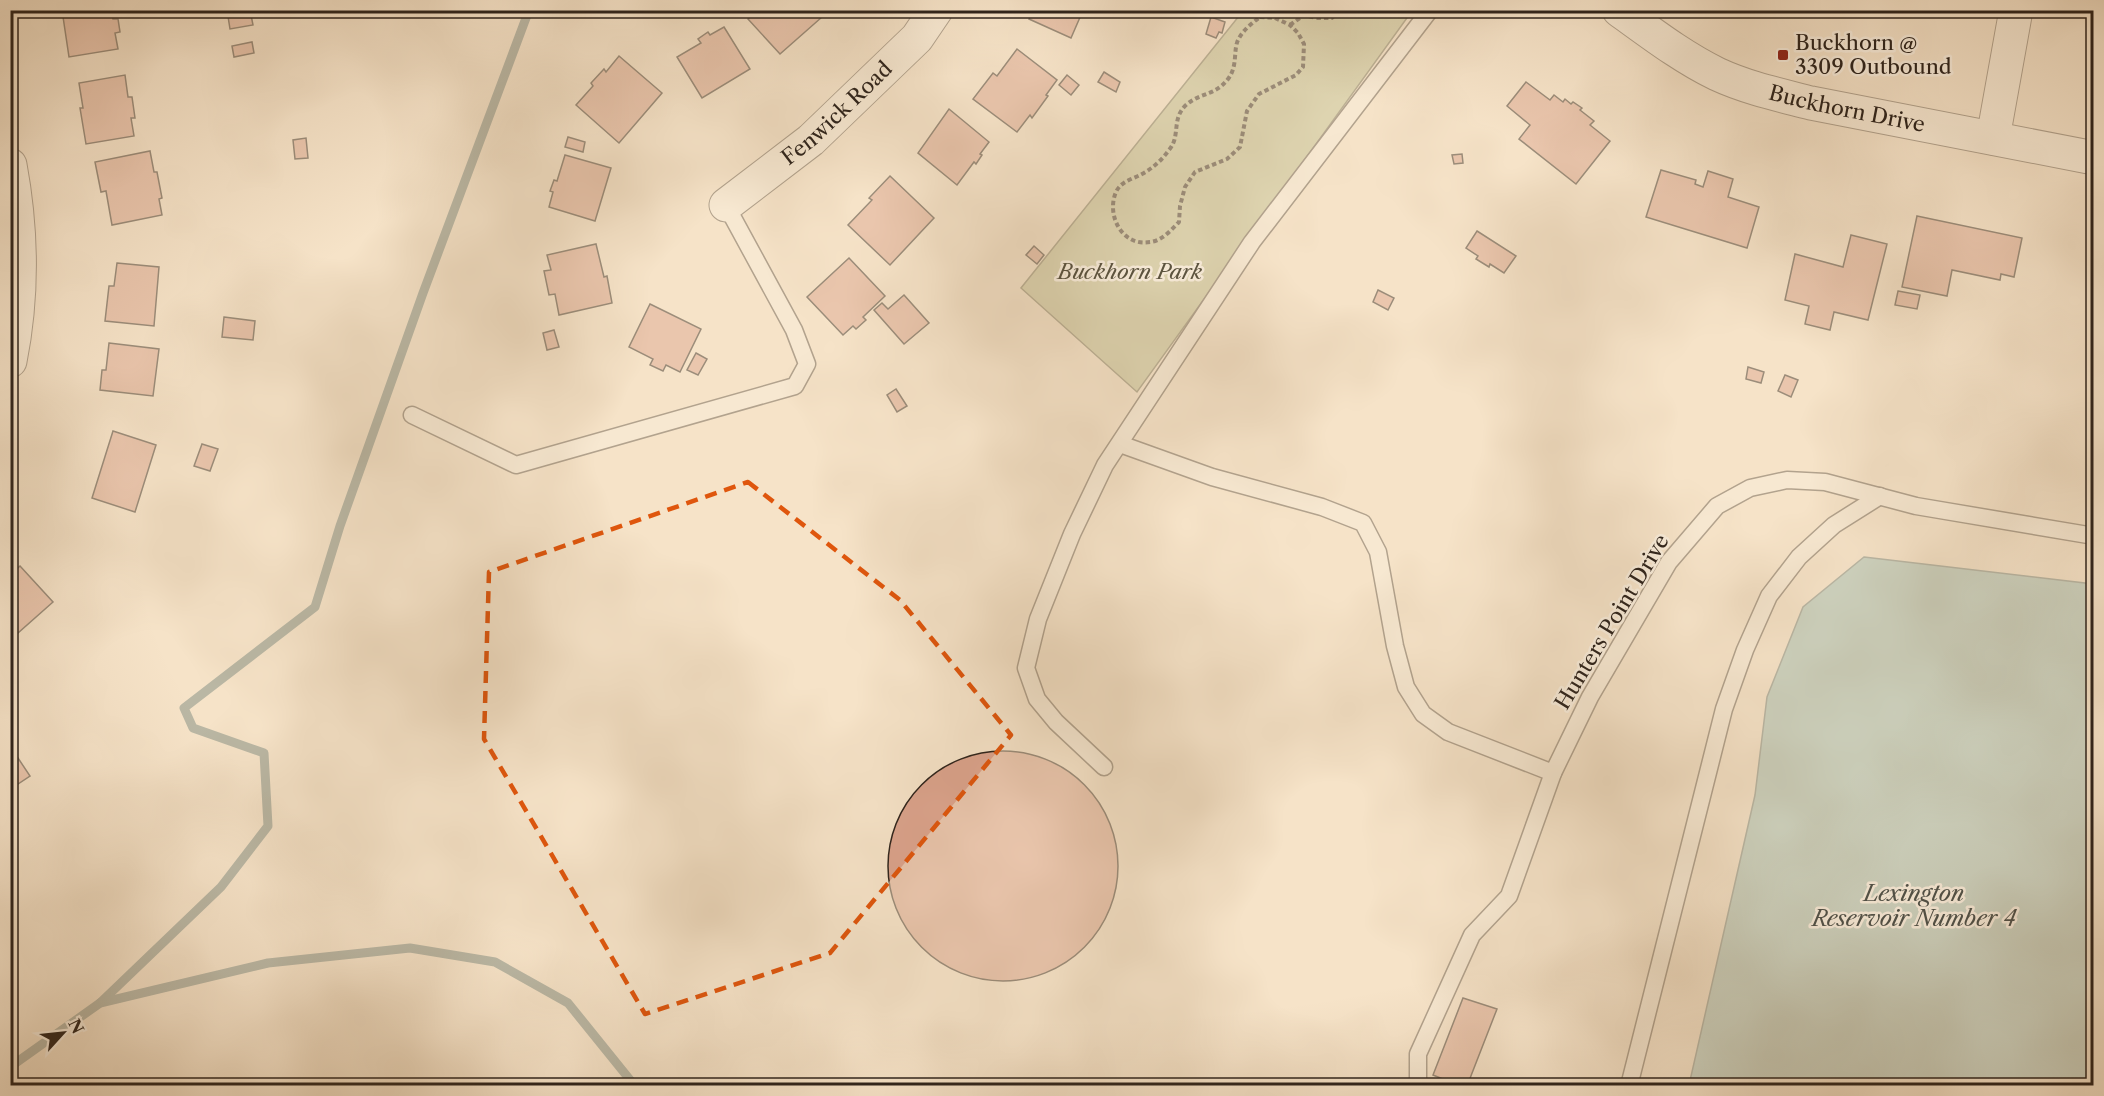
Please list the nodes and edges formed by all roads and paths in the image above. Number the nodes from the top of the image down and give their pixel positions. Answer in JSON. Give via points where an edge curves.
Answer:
{"nodes":[{"id":1,"x":936,"y":10,"type":"edge"},
{"id":2,"x":1339,"y":10,"type":"edge"},
{"id":3,"x":1430,"y":10,"type":"edge"},
{"id":4,"x":1619,"y":10,"type":"edge"},
{"id":5,"x":2016,"y":10,"type":"edge"},
{"id":6,"x":1290,"y":25,"type":"junction"},
{"id":7,"x":1993,"y":138,"type":"junction"},
{"id":8,"x":2094,"y":158,"type":"edge"},
{"id":9,"x":10,"y":165,"type":"edge"},
{"id":10,"x":726,"y":205,"type":"joint"},
{"id":11,"x":10,"y":361,"type":"edge"},
{"id":12,"x":412,"y":415,"type":"dead end"},
{"id":13,"x":1120,"y":444,"type":"junction"},
{"id":14,"x":1880,"y":496,"type":"junction"},
{"id":15,"x":2094,"y":536,"type":"edge"},
{"id":16,"x":1104,"y":766,"type":"dead end"},
{"id":17,"x":1553,"y":774,"type":"junction"},
{"id":18,"x":1418,"y":1086,"type":"edge"},
{"id":19,"x":1629,"y":1086,"type":"edge"}],
"edges":[{"from":1,"to":10,"type":"street","name":"Fenwick Road","via":[[917,38],[811,140]]},
{"from":2,"to":6,"type":"path","via":[[1332,18],[1304,15]]},
{"from":3,"to":13,"type":"lane","via":[[1252,242]]},
{"from":4,"to":7,"type":"street","name":"Buckhorn Drive","via":[[1675,50],[1719,74],[1766,91]]},
{"from":5,"to":7,"type":"street"},
{"from":6,"to":6,"type":"path","via":[[1304,44],[1303,67],[1296,75],[1259,94],[1247,111],[1240,147],[1227,159],[1195,172],[1185,187],[1179,222],[1166,235],[1149,243],[1121,233],[1114,219],[1117,192],[1127,181],[1158,163],[1172,147],[1177,116],[1187,104],[1218,90],[1230,77],[1238,41],[1250,25],[1260,17]]},
{"from":7,"to":8,"type":"street","name":"Buckhorn Drive"},
{"from":9,"to":11,"type":"street","via":[[20,266],[18,323]]},
{"from":10,"to":12,"type":"lane","via":[[803,353],[807,364],[795,386],[516,465]]},
{"from":13,"to":16,"type":"lane","via":[[1105,465],[1072,534],[1038,619],[1026,668],[1037,699]]},
{"from":13,"to":17,"type":"lane","via":[[1363,523],[1378,552],[1406,687],[1423,714],[1448,732]]},
{"from":14,"to":15,"type":"lane","name":"Hunters Point Drive","via":[[1916,506]]},
{"from":14,"to":17,"type":"lane","name":"Hunters Point Drive","via":[[1825,482],[1787,480],[1750,488],[1717,506],[1669,562],[1590,697]]},
{"from":14,"to":19,"type":"lane","via":[[1834,525],[1799,556],[1769,596],[1744,650],[1724,709]]},
{"from":17,"to":18,"type":"lane","name":"Hunters Point Drive","via":[[1509,896],[1472,935],[1418,1054]]}]}
